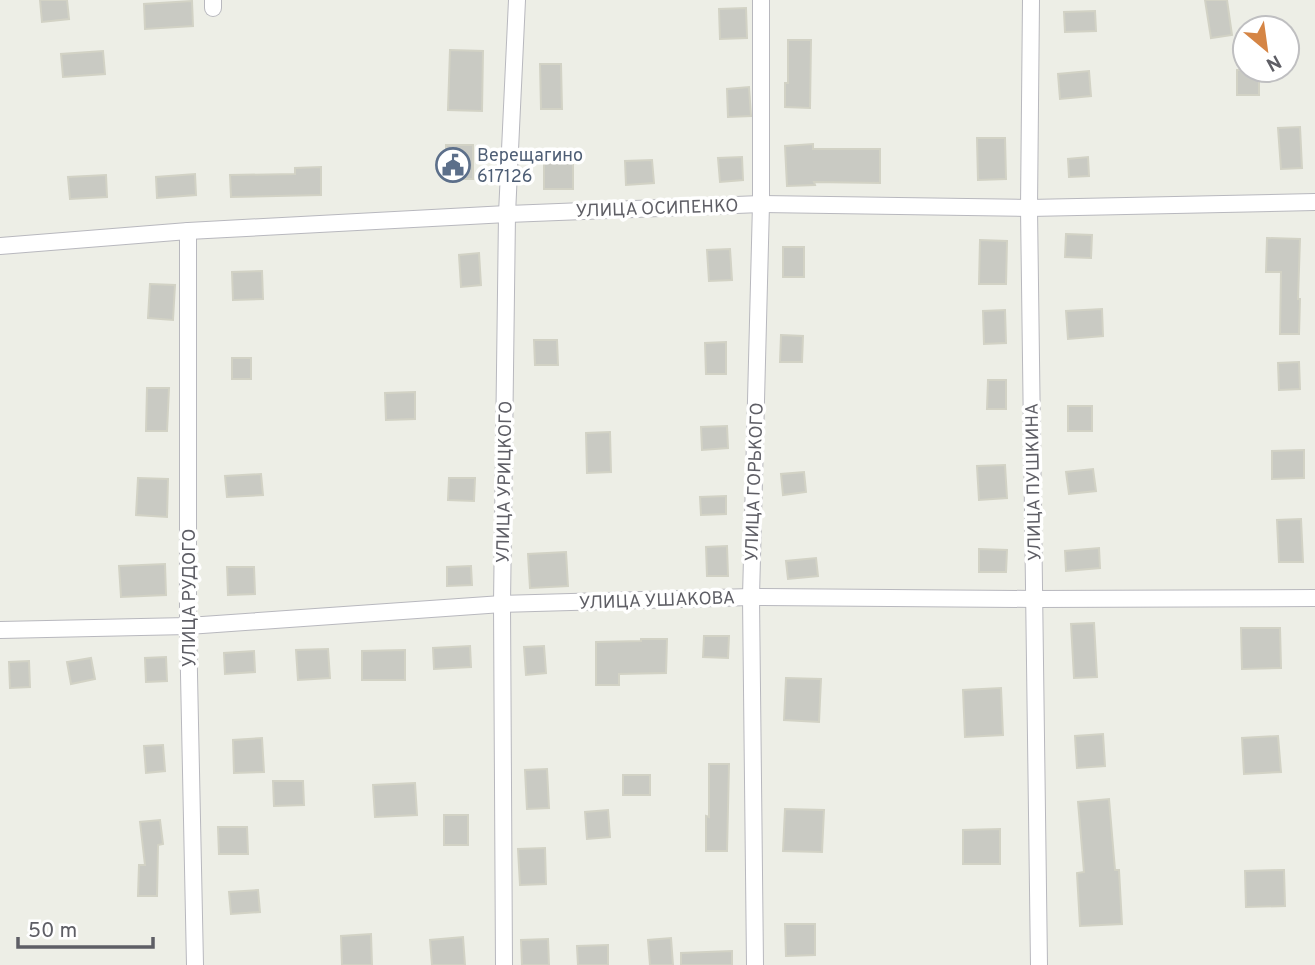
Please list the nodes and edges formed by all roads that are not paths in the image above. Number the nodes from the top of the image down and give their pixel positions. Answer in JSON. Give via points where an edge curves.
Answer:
{"nodes":[{"id":1,"x":517,"y":0,"type":"edge"},
{"id":2,"x":761,"y":0,"type":"edge"},
{"id":3,"x":1031,"y":0,"type":"edge"},
{"id":4,"x":1315,"y":202,"type":"edge"},
{"id":5,"x":761,"y":204,"type":"junction"},
{"id":6,"x":1029,"y":208,"type":"junction"},
{"id":7,"x":507,"y":214,"type":"junction"},
{"id":8,"x":188,"y":231,"type":"junction"},
{"id":9,"x":0,"y":246,"type":"edge"},
{"id":10,"x":751,"y":597,"type":"junction"},
{"id":11,"x":1315,"y":598,"type":"edge"},
{"id":12,"x":1034,"y":599,"type":"junction"},
{"id":13,"x":502,"y":604,"type":"junction"},
{"id":14,"x":188,"y":626,"type":"junction"},
{"id":15,"x":0,"y":630,"type":"edge"},
{"id":16,"x":195,"y":965,"type":"edge"},
{"id":17,"x":504,"y":965,"type":"edge"},
{"id":18,"x":755,"y":965,"type":"edge"},
{"id":19,"x":1038,"y":965,"type":"edge"}],
"edges":[{"from":1,"to":7,"type":"street","name":"УЛИЦА УРИЦКОГО"},
{"from":2,"to":5,"type":"street","name":"УЛИЦА ГОРЬКОГО"},
{"from":3,"to":6,"type":"street","name":"УЛИЦА ПУШКИНА"},
{"from":4,"to":6,"type":"street","name":"УЛИЦА ОСИПЕНКО"},
{"from":5,"to":6,"type":"street","name":"УЛИЦА ОСИПЕНКО"},
{"from":5,"to":7,"type":"street","name":"УЛИЦА ОСИПЕНКО"},
{"from":5,"to":10,"type":"street","name":"УЛИЦА ГОРЬКОГО"},
{"from":6,"to":12,"type":"street","name":"УЛИЦА ПУШКИНА"},
{"from":7,"to":8,"type":"street","name":"УЛИЦА ОСИПЕНКО"},
{"from":7,"to":13,"type":"street","name":"УЛИЦА УРИЦКОГО"},
{"from":8,"to":9,"type":"street","name":"УЛИЦА ОСИПЕНКО"},
{"from":8,"to":14,"type":"street","name":"УЛИЦА РУДОГО"},
{"from":10,"to":12,"type":"street","name":"УЛИЦА УШАКОВА"},
{"from":10,"to":13,"type":"street","name":"УЛИЦА УШАКОВА"},
{"from":10,"to":18,"type":"street","name":"УЛИЦА ГОРЬКОГО"},
{"from":11,"to":12,"type":"street","name":"УЛИЦА УШАКОВА"},
{"from":12,"to":19,"type":"street","name":"УЛИЦА ПУШКИНА"},
{"from":13,"to":14,"type":"street","name":"УЛИЦА УШАКОВА"},
{"from":13,"to":17,"type":"street","name":"УЛИЦА УРИЦКОГО"},
{"from":14,"to":15,"type":"street","name":"УЛИЦА УШАКОВА"},
{"from":14,"to":16,"type":"street","name":"УЛИЦА РУДОГО"}]}
